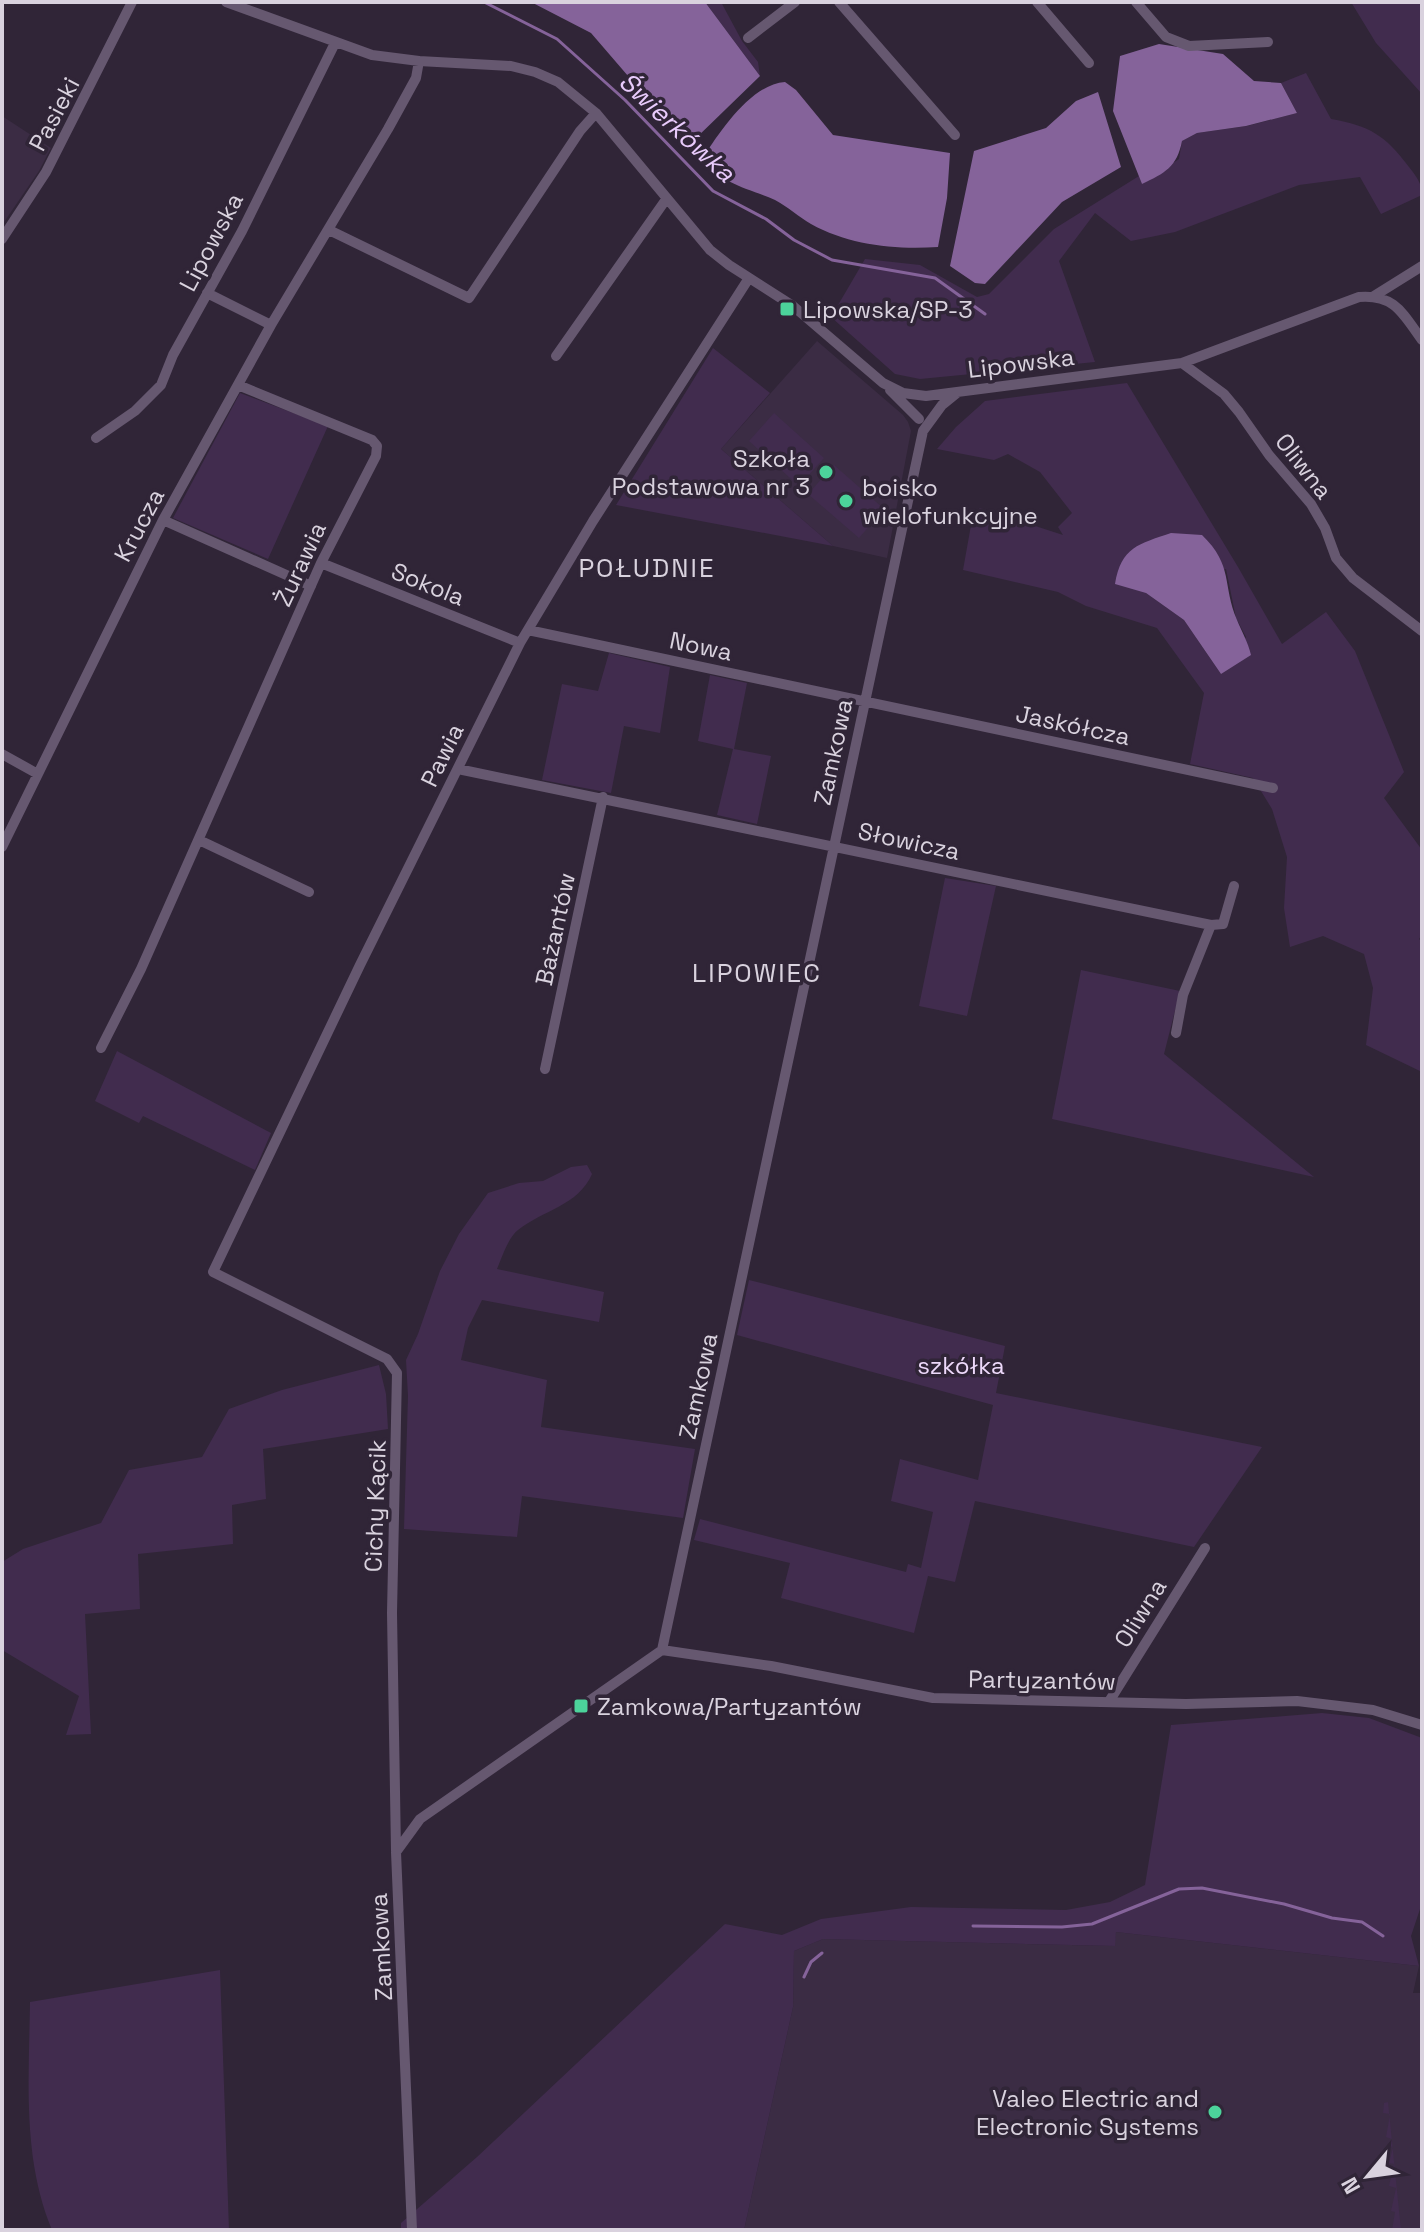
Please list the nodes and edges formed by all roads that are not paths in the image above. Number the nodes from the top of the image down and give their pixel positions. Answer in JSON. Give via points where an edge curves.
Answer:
{"nodes":[{"id":1,"x":132,"y":2,"type":"edge"},
{"id":2,"x":226,"y":2,"type":"edge"},
{"id":3,"x":795,"y":2,"type":"edge"},
{"id":4,"x":839,"y":2,"type":"edge"},
{"id":5,"x":1037,"y":2,"type":"edge"},
{"id":6,"x":1136,"y":2,"type":"edge"},
{"id":7,"x":748,"y":38,"type":"dead end"},
{"id":8,"x":1268,"y":42,"type":"dead end"},
{"id":9,"x":335,"y":43,"type":"junction"},
{"id":10,"x":419,"y":61,"type":"junction"},
{"id":11,"x":1089,"y":63,"type":"dead end"},
{"id":12,"x":596,"y":113,"type":"junction"},
{"id":13,"x":955,"y":135,"type":"dead end"},
{"id":14,"x":667,"y":198,"type":"junction"},
{"id":15,"x":329,"y":230,"type":"junction"},
{"id":16,"x":2,"y":239,"type":"edge"},
{"id":17,"x":1422,"y":266,"type":"edge"},
{"id":18,"x":749,"y":278,"type":"junction"},
{"id":19,"x":207,"y":293,"type":"junction"},
{"id":20,"x":1374,"y":296,"type":"junction"},
{"id":21,"x":271,"y":325,"type":"junction"},
{"id":22,"x":1422,"y":340,"type":"edge"},
{"id":23,"x":556,"y":356,"type":"dead end"},
{"id":24,"x":1182,"y":363,"type":"junction"},
{"id":25,"x":883,"y":383,"type":"junction"},
{"id":26,"x":238,"y":385,"type":"junction"},
{"id":27,"x":958,"y":392,"type":"junction"},
{"id":28,"x":924,"y":396,"type":"junction"},
{"id":29,"x":925,"y":419,"type":"junction"},
{"id":30,"x":96,"y":438,"type":"dead end"},
{"id":31,"x":163,"y":520,"type":"junction"},
{"id":32,"x":321,"y":563,"type":"junction"},
{"id":33,"x":311,"y":586,"type":"junction"},
{"id":34,"x":528,"y":630,"type":"junction"},
{"id":35,"x":1422,"y":631,"type":"edge"},
{"id":36,"x":520,"y":643,"type":"junction"},
{"id":37,"x":865,"y":702,"type":"junction"},
{"id":38,"x":2,"y":754,"type":"edge"},
{"id":39,"x":458,"y":769,"type":"junction"},
{"id":40,"x":36,"y":773,"type":"junction"},
{"id":41,"x":1273,"y":788,"type":"dead end"},
{"id":42,"x":603,"y":797,"type":"junction"},
{"id":43,"x":199,"y":840,"type":"junction"},
{"id":44,"x":833,"y":846,"type":"junction"},
{"id":45,"x":2,"y":847,"type":"edge"},
{"id":46,"x":1234,"y":886,"type":"dead end"},
{"id":47,"x":309,"y":892,"type":"dead end"},
{"id":48,"x":1211,"y":925,"type":"junction"},
{"id":49,"x":1176,"y":1033,"type":"dead end"},
{"id":50,"x":101,"y":1048,"type":"dead end"},
{"id":51,"x":545,"y":1069,"type":"dead end"},
{"id":52,"x":213,"y":1272,"type":"joint"},
{"id":53,"x":1205,"y":1548,"type":"dead end"},
{"id":54,"x":662,"y":1650,"type":"junction"},
{"id":55,"x":1110,"y":1700,"type":"junction"},
{"id":56,"x":1422,"y":1725,"type":"edge"},
{"id":57,"x":396,"y":1852,"type":"junction"},
{"id":58,"x":412,"y":2230,"type":"edge"}],
"edges":[{"from":1,"to":16,"type":"street","name":"Pasieki","via":[[46,172]]},
{"from":2,"to":9,"type":"street","name":"Lipowska"},
{"from":3,"to":7,"type":"street"},
{"from":4,"to":13,"type":"street"},
{"from":5,"to":11,"type":"street"},
{"from":6,"to":8,"type":"street","via":[[1166,37],[1189,46]]},
{"from":9,"to":10,"type":"street","name":"Lipowska"},
{"from":9,"to":19,"type":"street","name":"Lipowska"},
{"from":10,"to":12,"type":"street","name":"Lipowska","via":[[486,63],[535,72],[558,82]]},
{"from":10,"to":15,"type":"street","name":"Krucza","via":[[416,78]]},
{"from":12,"to":14,"type":"street","name":"Lipowska"},
{"from":12,"to":15,"type":"street","via":[[469,298]]},
{"from":14,"to":18,"type":"street","name":"Lipowska","via":[[710,250]]},
{"from":14,"to":23,"type":"street"},
{"from":15,"to":21,"type":"street","name":"Krucza"},
{"from":17,"to":20,"type":"street","name":"Lipowska"},
{"from":18,"to":25,"type":"street","name":"Lipowska","via":[[793,306]]},
{"from":18,"to":34,"type":"street","name":"Pawia"},
{"from":19,"to":21,"type":"street"},
{"from":19,"to":30,"type":"street","name":"Lipowska","via":[[161,385]]},
{"from":20,"to":22,"type":"street","via":[[1396,306]]},
{"from":20,"to":24,"type":"street","name":"Lipowska"},
{"from":21,"to":26,"type":"street","name":"Krucza"},
{"from":24,"to":27,"type":"street","name":"Lipowska"},
{"from":24,"to":35,"type":"street","name":"Oliwna","via":[[1239,412],[1311,504],[1336,558],[1353,578]]},
{"from":25,"to":28,"type":"street","name":"Lipowska"},
{"from":25,"to":29,"type":"street"},
{"from":26,"to":31,"type":"street","name":"Krucza"},
{"from":26,"to":32,"type":"street","name":"Żurawia","via":[[377,446]]},
{"from":27,"to":28,"type":"street","name":"Lipowska"},
{"from":27,"to":29,"type":"street","name":"Zamkowa"},
{"from":28,"to":29,"type":"street","via":[[931,409]]},
{"from":29,"to":37,"type":"street","name":"Zamkowa"},
{"from":31,"to":33,"type":"street"},
{"from":31,"to":40,"type":"street","name":"Krucza"},
{"from":32,"to":33,"type":"street","name":"Żurawia"},
{"from":32,"to":36,"type":"street","name":"Sokola"},
{"from":33,"to":43,"type":"street","name":"Żurawia"},
{"from":34,"to":36,"type":"street","name":"Pawia"},
{"from":34,"to":37,"type":"street","name":"Nowa"},
{"from":36,"to":39,"type":"street","name":"Pawia"},
{"from":37,"to":41,"type":"street","name":"Jaskółcza"},
{"from":37,"to":44,"type":"street","name":"Zamkowa"},
{"from":38,"to":40,"type":"street"},
{"from":39,"to":42,"type":"street","name":"Słowicza"},
{"from":39,"to":52,"type":"street","name":"Pawia"},
{"from":40,"to":45,"type":"street","name":"Krucza"},
{"from":42,"to":44,"type":"street","name":"Słowicza"},
{"from":42,"to":51,"type":"street","name":"Bażantów"},
{"from":43,"to":47,"type":"street"},
{"from":43,"to":50,"type":"street","name":"Żurawia"},
{"from":44,"to":48,"type":"street","name":"Słowicza"},
{"from":44,"to":54,"type":"street","name":"Zamkowa"},
{"from":46,"to":48,"type":"street","via":[[1223,924]]},
{"from":48,"to":49,"type":"street","via":[[1183,995]]},
{"from":52,"to":57,"type":"street","name":"Cichy Kącik","via":[[387,1359],[397,1373],[392,1613]]},
{"from":53,"to":55,"type":"street","name":"Oliwna"},
{"from":54,"to":55,"type":"street","name":"Partyzantów","via":[[933,1698]]},
{"from":54,"to":57,"type":"street","via":[[420,1819]]},
{"from":55,"to":56,"type":"street","name":"Partyzantów","via":[[1311,1702],[1373,1710]]},
{"from":57,"to":58,"type":"street","name":"Zamkowa"}]}
